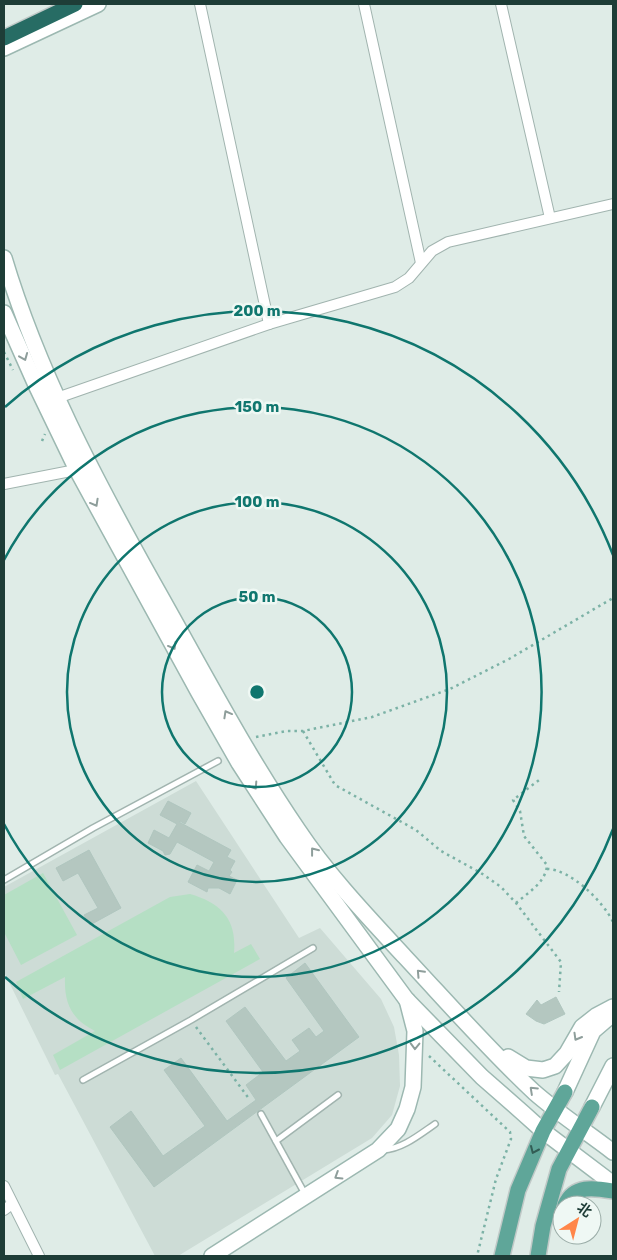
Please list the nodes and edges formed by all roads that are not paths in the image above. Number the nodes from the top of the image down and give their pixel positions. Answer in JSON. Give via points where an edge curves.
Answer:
{"nodes":[{"id":1,"x":75,"y":4,"type":"edge"},
{"id":2,"x":98,"y":4,"type":"edge"},
{"id":3,"x":200,"y":4,"type":"edge"},
{"id":4,"x":364,"y":4,"type":"edge"},
{"id":5,"x":501,"y":4,"type":"edge"},
{"id":6,"x":4,"y":38,"type":"edge"},
{"id":7,"x":4,"y":48,"type":"edge"},
{"id":8,"x":613,"y":204,"type":"edge"},
{"id":9,"x":550,"y":218,"type":"junction"},
{"id":10,"x":4,"y":258,"type":"edge"},
{"id":11,"x":421,"y":263,"type":"junction"},
{"id":12,"x":4,"y":312,"type":"edge"},
{"id":13,"x":269,"y":324,"type":"junction"},
{"id":14,"x":57,"y":398,"type":"junction"},
{"id":15,"x":84,"y":468,"type":"junction"},
{"id":16,"x":4,"y":484,"type":"edge"},
{"id":17,"x":218,"y":761,"type":"dead end"},
{"id":18,"x":4,"y":880,"type":"edge"},
{"id":19,"x":313,"y":948,"type":"dead end"},
{"id":20,"x":406,"y":998,"type":"junction"},
{"id":21,"x":613,"y":1007,"type":"edge"},
{"id":22,"x":613,"y":1013,"type":"edge"},
{"id":23,"x":485,"y":1043,"type":"junction"},
{"id":24,"x":613,"y":1066,"type":"edge"},
{"id":25,"x":83,"y":1080,"type":"dead end"},
{"id":26,"x":338,"y":1095,"type":"dead end"},
{"id":27,"x":555,"y":1108,"type":"junction"},
{"id":28,"x":261,"y":1114,"type":"dead end"},
{"id":29,"x":435,"y":1124,"type":"dead end"},
{"id":30,"x":581,"y":1128,"type":"junction"},
{"id":31,"x":543,"y":1131,"type":"junction"},
{"id":32,"x":276,"y":1141,"type":"junction"},
{"id":33,"x":568,"y":1149,"type":"junction"},
{"id":34,"x":378,"y":1150,"type":"junction"},
{"id":35,"x":613,"y":1152,"type":"edge"},
{"id":36,"x":613,"y":1184,"type":"edge"},
{"id":37,"x":4,"y":1186,"type":"edge"},
{"id":38,"x":613,"y":1191,"type":"edge"},
{"id":39,"x":572,"y":1195,"type":"edge"},
{"id":40,"x":306,"y":1196,"type":"junction"},
{"id":41,"x":8,"y":1207,"type":"edge"},
{"id":42,"x":552,"y":1221,"type":"edge"},
{"id":43,"x":543,"y":1226,"type":"junction"},
{"id":44,"x":39,"y":1256,"type":"edge"},
{"id":45,"x":212,"y":1256,"type":"edge"},
{"id":46,"x":502,"y":1256,"type":"edge"},
{"id":47,"x":538,"y":1256,"type":"edge"}],
"edges":[{"from":1,"to":6,"type":"highway"},
{"from":2,"to":7,"type":"main road"},
{"from":3,"to":13,"type":"street"},
{"from":4,"to":11,"type":"street"},
{"from":5,"to":9,"type":"street"},
{"from":8,"to":9,"type":"street"},
{"from":9,"to":11,"type":"street","via":[[448,242],[432,251]]},
{"from":10,"to":14,"type":"main road","via":[[16,300]]},
{"from":11,"to":13,"type":"street","via":[[409,278],[396,287]]},
{"from":12,"to":15,"type":"main road","one_way":true,"via":[[36,385]]},
{"from":13,"to":14,"type":"street"},
{"from":14,"to":15,"type":"main road"},
{"from":15,"to":16,"type":"street"},
{"from":15,"to":20,"type":"main road","one_way":true,"via":[[199,693],[239,763],[287,837]]},
{"from":23,"to":15,"type":"main road","one_way":true,"via":[[356,904],[300,833],[242,743],[138,556]]},
{"from":17,"to":18,"type":"lane"},
{"from":19,"to":25,"type":"lane"},
{"from":20,"to":31,"type":"main road","via":[[482,1077]]},
{"from":20,"to":34,"type":"main road","one_way":true,"via":[[415,1031],[413,1088],[398,1129]]},
{"from":21,"to":23,"type":"main road","one_way":true,"via":[[582,1027],[567,1053],[555,1066],[543,1070],[526,1068]]},
{"from":22,"to":27,"type":"main road","via":[[593,1031]]},
{"from":27,"to":23,"type":"main road","one_way":true},
{"from":24,"to":30,"type":"main road"},
{"from":26,"to":32,"type":"lane"},
{"from":27,"to":30,"type":"main road"},
{"from":27,"to":31,"type":"main road"},
{"from":28,"to":32,"type":"lane"},
{"from":29,"to":34,"type":"lane","via":[[391,1150]]},
{"from":30,"to":33,"type":"main road"},
{"from":30,"to":35,"type":"main road"},
{"from":31,"to":33,"type":"main road"},
{"from":31,"to":46,"type":"main road","one_way":true,"via":[[518,1190]]},
{"from":32,"to":40,"type":"lane"},
{"from":33,"to":36,"type":"main road"},
{"from":33,"to":43,"type":"main road","via":[[559,1168]]},
{"from":34,"to":40,"type":"main road","one_way":true},
{"from":37,"to":41,"type":"street"},
{"from":38,"to":39,"type":"main road","via":[[594,1187]]},
{"from":40,"to":45,"type":"main road"},
{"from":41,"to":44,"type":"street"},
{"from":42,"to":43,"type":"main road"},
{"from":43,"to":47,"type":"main road"}]}
